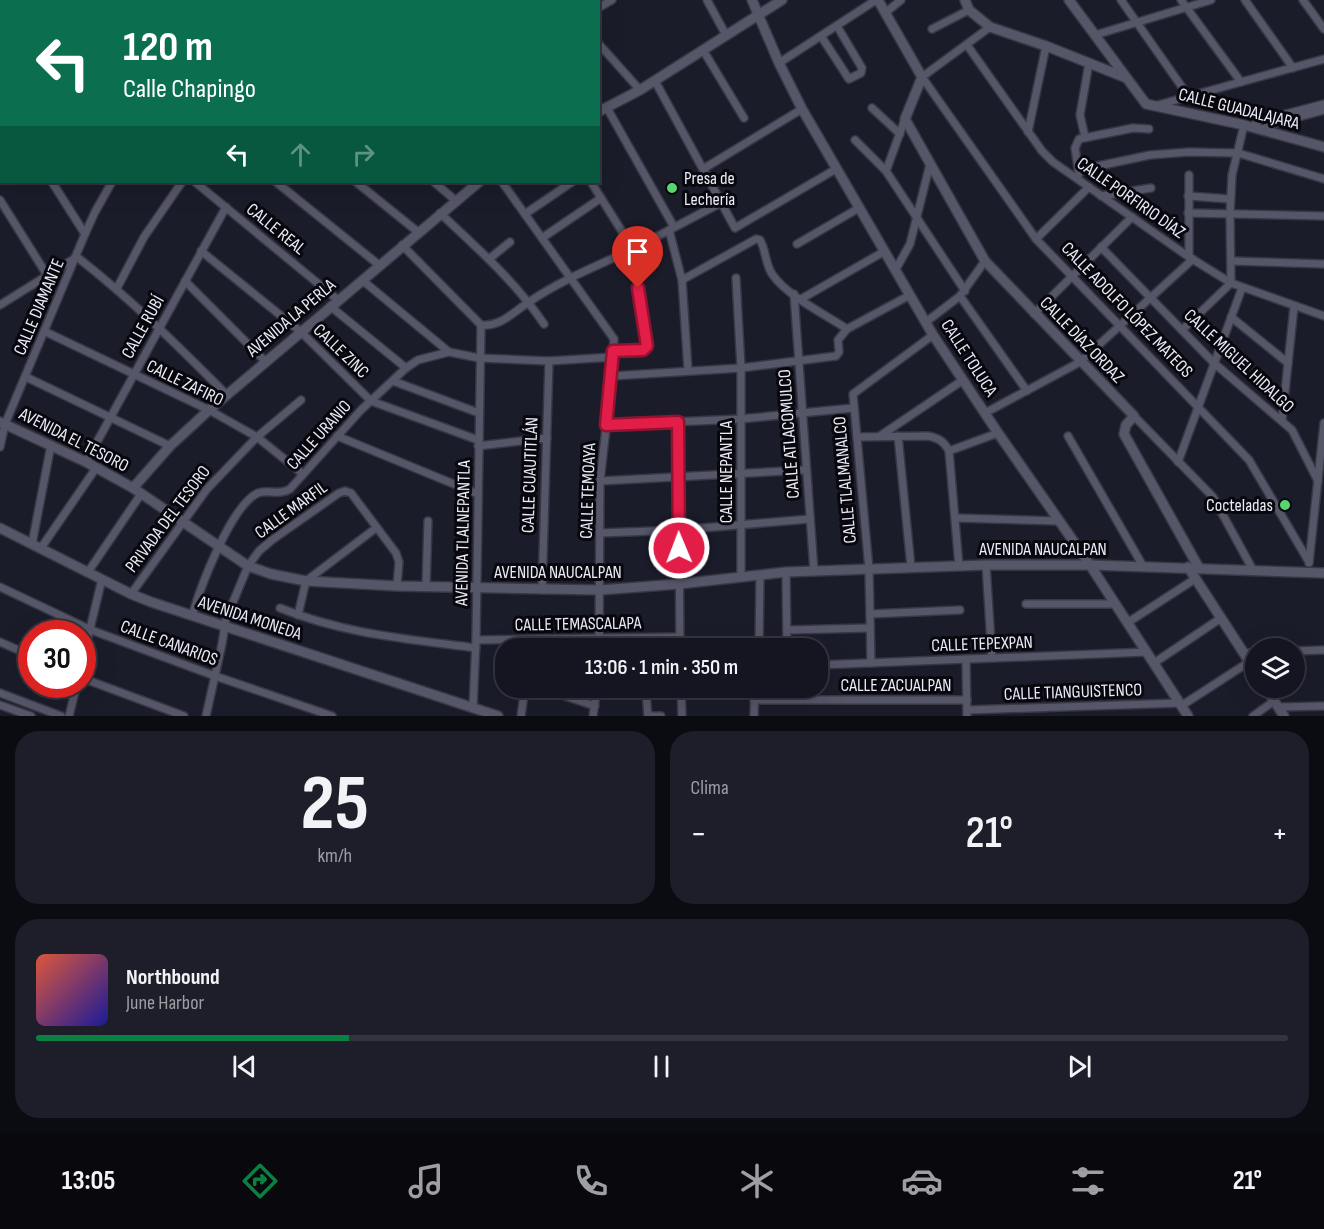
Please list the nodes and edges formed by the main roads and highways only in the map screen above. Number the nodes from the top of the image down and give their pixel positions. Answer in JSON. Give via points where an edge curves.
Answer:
{"nodes":[{"id":1,"x":752,"y":0,"type":"edge"},
{"id":2,"x":782,"y":0,"type":"edge"},
{"id":3,"x":877,"y":0,"type":"edge"},
{"id":4,"x":965,"y":0,"type":"edge"},
{"id":5,"x":1069,"y":0,"type":"edge"},
{"id":6,"x":758,"y":16,"type":"junction"},
{"id":7,"x":1126,"y":78,"type":"junction"},
{"id":8,"x":603,"y":110,"type":"edge"},
{"id":9,"x":905,"y":119,"type":"joint"},
{"id":10,"x":1324,"y":147,"type":"edge"},
{"id":11,"x":478,"y":183,"type":"edge"},
{"id":12,"x":3,"y":423,"type":"edge"},
{"id":13,"x":137,"y":491,"type":"junction"},
{"id":14,"x":0,"y":528,"type":"edge"},
{"id":15,"x":1090,"y":565,"type":"junction"},
{"id":16,"x":1188,"y":567,"type":"junction"},
{"id":17,"x":1199,"y":568,"type":"junction"},
{"id":18,"x":1324,"y":573,"type":"edge"},
{"id":19,"x":1245,"y":656,"type":"edge"},
{"id":20,"x":477,"y":711,"type":"edge"},
{"id":21,"x":498,"y":716,"type":"edge"},
{"id":22,"x":1188,"y":716,"type":"edge"}],
"edges":[{"from":1,"to":6,"type":"main road","name":"CALLE TOLUCA"},
{"from":2,"to":6,"type":"main road"},
{"from":3,"to":9,"type":"main road","name":"CALLE ADOLFO LÓPEZ MATEOS","via":[[922,77]]},
{"from":4,"to":7,"type":"main road","via":[[969,10],[990,27]]},
{"from":5,"to":7,"type":"main road"},
{"from":6,"to":8,"type":"main road"},
{"from":6,"to":15,"type":"main road","name":"CALLE TOLUCA","via":[[802,109],[933,334]]},
{"from":7,"to":10,"type":"main road","name":"CALLE GUADALAJARA","via":[[1146,104]]},
{"from":9,"to":17,"type":"main road","name":"CALLE DÍAZ ORDAZ","via":[[985,261],[1134,417],[1125,425],[1124,434]]},
{"from":11,"to":13,"type":"main road","name":"AVENIDA LA PERLA","via":[[209,410],[170,446]]},
{"from":12,"to":13,"type":"main road","name":"AVENIDA EL TESORO"},
{"from":13,"to":15,"type":"main road","name":"AVENIDA NAUCALPAN","via":[[248,566],[306,581],[600,590],[786,572]]},
{"from":14,"to":20,"type":"main road","name":"AVENIDA MONEDA","via":[[131,594]]},
{"from":15,"to":16,"type":"main road","name":"AVENIDA NAUCALPAN"},
{"from":15,"to":22,"type":"main road","name":"CALLE TOLUCA"},
{"from":16,"to":17,"type":"main road","name":"AVENIDA NAUCALPAN"},
{"from":16,"to":19,"type":"main road"},
{"from":17,"to":18,"type":"main road","name":"AVENIDA NAUCALPAN","via":[[1309,567]]},
{"from":20,"to":21,"type":"main road","name":"AVENIDA MONEDA"}]}
